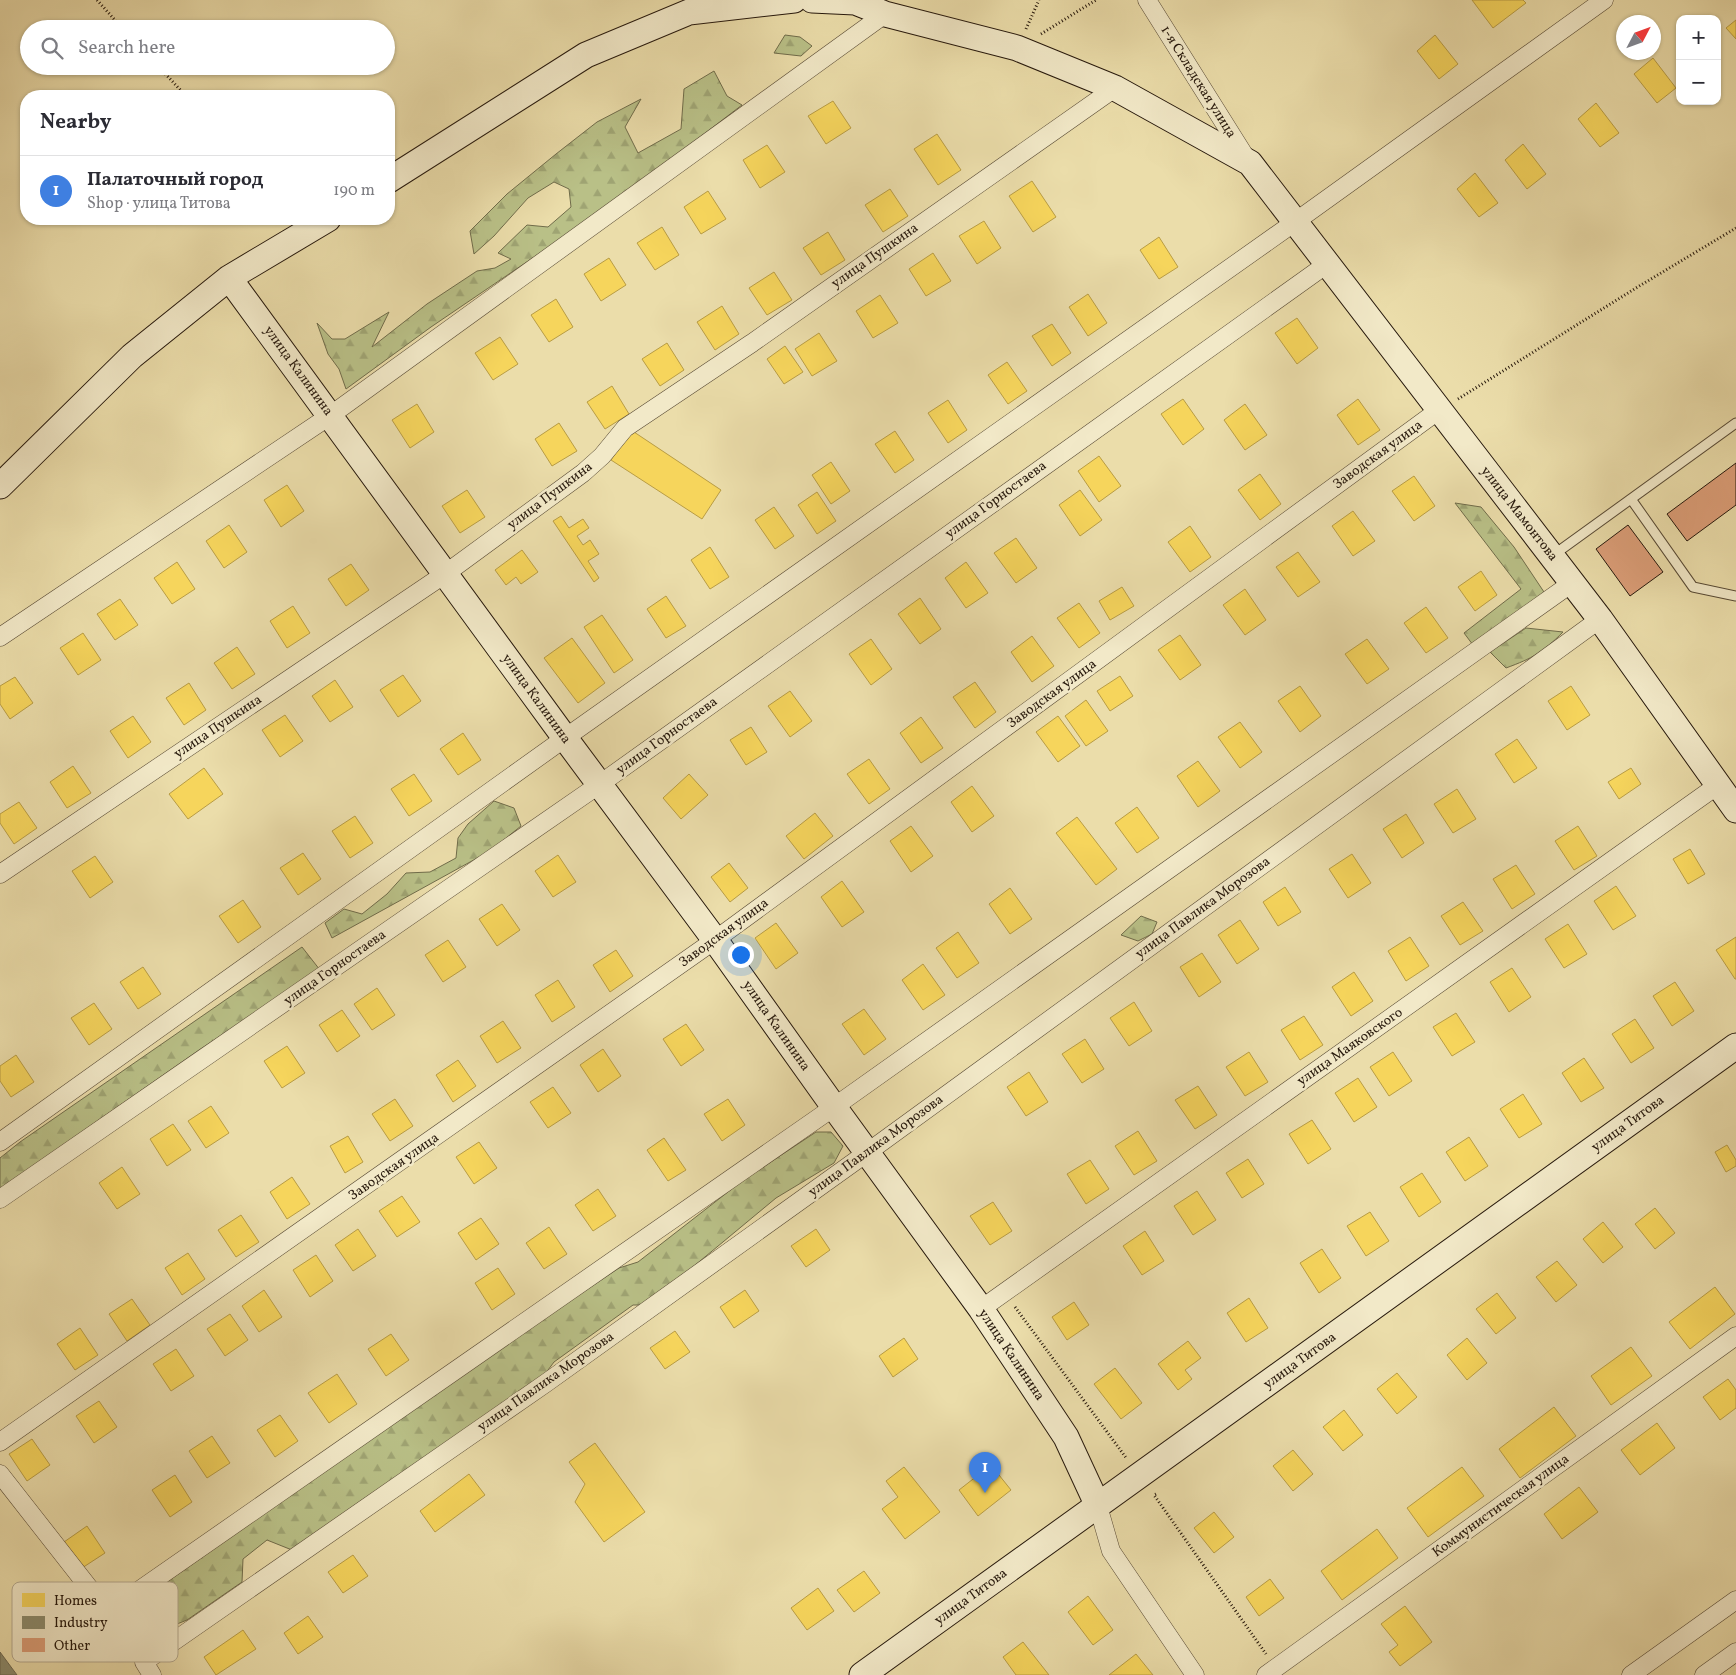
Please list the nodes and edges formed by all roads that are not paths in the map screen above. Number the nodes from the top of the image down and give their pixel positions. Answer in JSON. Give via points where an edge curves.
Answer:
{"nodes":[{"id":1,"x":794,"y":0,"type":"edge"},
{"id":2,"x":812,"y":0,"type":"edge"},
{"id":3,"x":1147,"y":0,"type":"edge"},
{"id":4,"x":1604,"y":0,"type":"edge"},
{"id":5,"x":853,"y":1,"type":"edge"},
{"id":6,"x":885,"y":14,"type":"junction"},
{"id":7,"x":1115,"y":88,"type":"junction"},
{"id":8,"x":1250,"y":163,"type":"junction"},
{"id":9,"x":395,"y":176,"type":"edge"},
{"id":10,"x":1295,"y":222,"type":"junction"},
{"id":11,"x":318,"y":225,"type":"edge"},
{"id":12,"x":1327,"y":264,"type":"junction"},
{"id":13,"x":229,"y":278,"type":"junction"},
{"id":14,"x":1439,"y":410,"type":"junction"},
{"id":15,"x":331,"y":415,"type":"junction"},
{"id":16,"x":1736,"y":423,"type":"edge"},
{"id":17,"x":0,"y":486,"type":"edge"},
{"id":18,"x":1631,"y":499,"type":"junction"},
{"id":19,"x":1552,"y":556,"type":"junction"},
{"id":20,"x":445,"y":574,"type":"junction"},
{"id":21,"x":1572,"y":583,"type":"junction"},
{"id":22,"x":1736,"y":596,"type":"edge"},
{"id":23,"x":1600,"y":619,"type":"junction"},
{"id":24,"x":0,"y":637,"type":"edge"},
{"id":25,"x":565,"y":738,"type":"junction"},
{"id":26,"x":600,"y":784,"type":"junction"},
{"id":27,"x":1718,"y":785,"type":"junction"},
{"id":28,"x":1736,"y":810,"type":"edge"},
{"id":29,"x":0,"y":874,"type":"edge"},
{"id":30,"x":715,"y":940,"type":"junction"},
{"id":31,"x":1736,"y":1046,"type":"edge"},
{"id":32,"x":834,"y":1107,"type":"junction"},
{"id":33,"x":0,"y":1142,"type":"edge"},
{"id":34,"x":868,"y":1152,"type":"junction"},
{"id":35,"x":0,"y":1199,"type":"edge"},
{"id":36,"x":981,"y":1309,"type":"junction"},
{"id":37,"x":1736,"y":1336,"type":"edge"},
{"id":38,"x":0,"y":1442,"type":"edge"},
{"id":39,"x":0,"y":1474,"type":"edge"},
{"id":40,"x":1098,"y":1506,"type":"junction"},
{"id":41,"x":85,"y":1582,"type":"edge"},
{"id":42,"x":151,"y":1582,"type":"edge"},
{"id":43,"x":1736,"y":1600,"type":"edge"},
{"id":44,"x":178,"y":1647,"type":"edge"},
{"id":45,"x":1736,"y":1652,"type":"edge"},
{"id":46,"x":1271,"y":1672,"type":"edge"},
{"id":47,"x":862,"y":1675,"type":"edge"},
{"id":48,"x":1195,"y":1675,"type":"edge"},
{"id":49,"x":1631,"y":1675,"type":"edge"},
{"id":50,"x":1704,"y":1675,"type":"edge"}],
"edges":[{"from":1,"to":9,"type":"main road","via":[[689,12],[586,55]]},
{"from":2,"to":5,"type":"main road"},
{"from":3,"to":8,"type":"street","name":"1-я Складская улица"},
{"from":4,"to":10,"type":"street"},
{"from":5,"to":6,"type":"main road"},
{"from":6,"to":7,"type":"main road","via":[[1018,48]]},
{"from":6,"to":15,"type":"street"},
{"from":7,"to":8,"type":"main road"},
{"from":7,"to":20,"type":"street","name":"улица Пушкина","via":[[625,428],[583,473]]},
{"from":8,"to":10,"type":"main road"},
{"from":10,"to":12,"type":"main road","name":"улица Мамонтова"},
{"from":10,"to":25,"type":"street"},
{"from":11,"to":13,"type":"main road"},
{"from":12,"to":14,"type":"main road","name":"улица Мамонтова"},
{"from":12,"to":26,"type":"street","name":"улица Горностаева"},
{"from":13,"to":15,"type":"main road","name":"улица Калинина"},
{"from":13,"to":17,"type":"main road","via":[[132,356]]},
{"from":14,"to":19,"type":"main road","name":"улица Мамонтова"},
{"from":14,"to":30,"type":"street","name":"Заводская улица"},
{"from":15,"to":20,"type":"main road","name":"улица Калинина"},
{"from":15,"to":24,"type":"street"},
{"from":16,"to":18,"type":"lane"},
{"from":18,"to":19,"type":"lane"},
{"from":18,"to":22,"type":"lane","via":[[1693,587]]},
{"from":19,"to":21,"type":"main road","name":"улица Мамонтова"},
{"from":20,"to":25,"type":"main road","name":"улица Калинина"},
{"from":20,"to":29,"type":"street","name":"улица Пушкина"},
{"from":21,"to":23,"type":"main road","name":"улица Мамонтова"},
{"from":21,"to":32,"type":"street"},
{"from":23,"to":27,"type":"main road","name":"улица Мамонтова"},
{"from":23,"to":34,"type":"street","name":"улица Павлика Морозова"},
{"from":25,"to":26,"type":"main road","name":"улица Калинина"},
{"from":25,"to":33,"type":"street"},
{"from":26,"to":30,"type":"main road","name":"улица Калинина"},
{"from":26,"to":35,"type":"street","name":"улица Горностаева"},
{"from":27,"to":28,"type":"main road","name":"улица Мамонтова"},
{"from":27,"to":36,"type":"street","name":"улица Маяковского"},
{"from":30,"to":32,"type":"main road","name":"улица Калинина"},
{"from":30,"to":38,"type":"street","name":"Заводская улица"},
{"from":31,"to":40,"type":"main road","name":"улица Титова"},
{"from":32,"to":34,"type":"main road","name":"улица Калинина"},
{"from":32,"to":42,"type":"street"},
{"from":34,"to":36,"type":"main road","name":"улица Калинина"},
{"from":34,"to":44,"type":"street","name":"улица Павлика Морозова"},
{"from":36,"to":40,"type":"main road","name":"улица Калинина","via":[[1066,1438]]},
{"from":37,"to":46,"type":"street","name":"Коммунистическая улица"},
{"from":39,"to":41,"type":"street"},
{"from":40,"to":47,"type":"main road","name":"улица Титова"},
{"from":40,"to":48,"type":"street","name":"улица Калинина","via":[[1111,1551]]},
{"from":43,"to":49,"type":"street"},
{"from":45,"to":50,"type":"street"}]}
